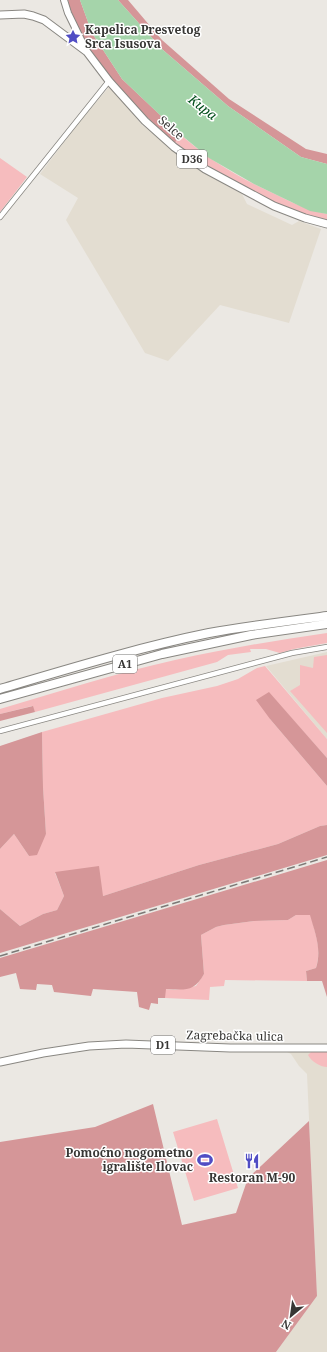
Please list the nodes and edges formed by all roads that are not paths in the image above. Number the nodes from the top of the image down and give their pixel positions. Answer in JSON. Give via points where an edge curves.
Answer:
{"nodes":[{"id":1,"x":64,"y":0,"type":"edge"},
{"id":2,"x":0,"y":15,"type":"edge"},
{"id":3,"x":87,"y":52,"type":"junction"},
{"id":4,"x":110,"y":81,"type":"junction"},
{"id":5,"x":0,"y":217,"type":"edge"},
{"id":6,"x":327,"y":224,"type":"edge"},
{"id":7,"x":327,"y":616,"type":"edge"},
{"id":8,"x":327,"y":624,"type":"edge"},
{"id":9,"x":327,"y":647,"type":"edge"},
{"id":10,"x":0,"y":689,"type":"edge"},
{"id":11,"x":0,"y":699,"type":"edge"},
{"id":12,"x":0,"y":731,"type":"edge"},
{"id":13,"x":327,"y":1048,"type":"edge"},
{"id":14,"x":0,"y":1062,"type":"edge"}],
"edges":[{"from":1,"to":3,"type":"main road"},
{"from":2,"to":3,"type":"main road","number":"D36","via":[[24,14],[44,20]]},
{"from":3,"to":4,"type":"main road","name":"Selce","number":"D36"},
{"from":4,"to":5,"type":"street"},
{"from":4,"to":6,"type":"main road","name":"Selce","number":"D36","via":[[145,121],[205,169],[274,206]]},
{"from":7,"to":10,"type":"highway","number":"A1","via":[[208,634]]},
{"from":8,"to":11,"type":"highway","number":"A1","via":[[251,635],[162,654]]},
{"from":9,"to":12,"type":"street"},
{"from":13,"to":14,"type":"main road","name":"Zagrebačka ulica","number":"D1","via":[[126,1044],[81,1047]]}]}
